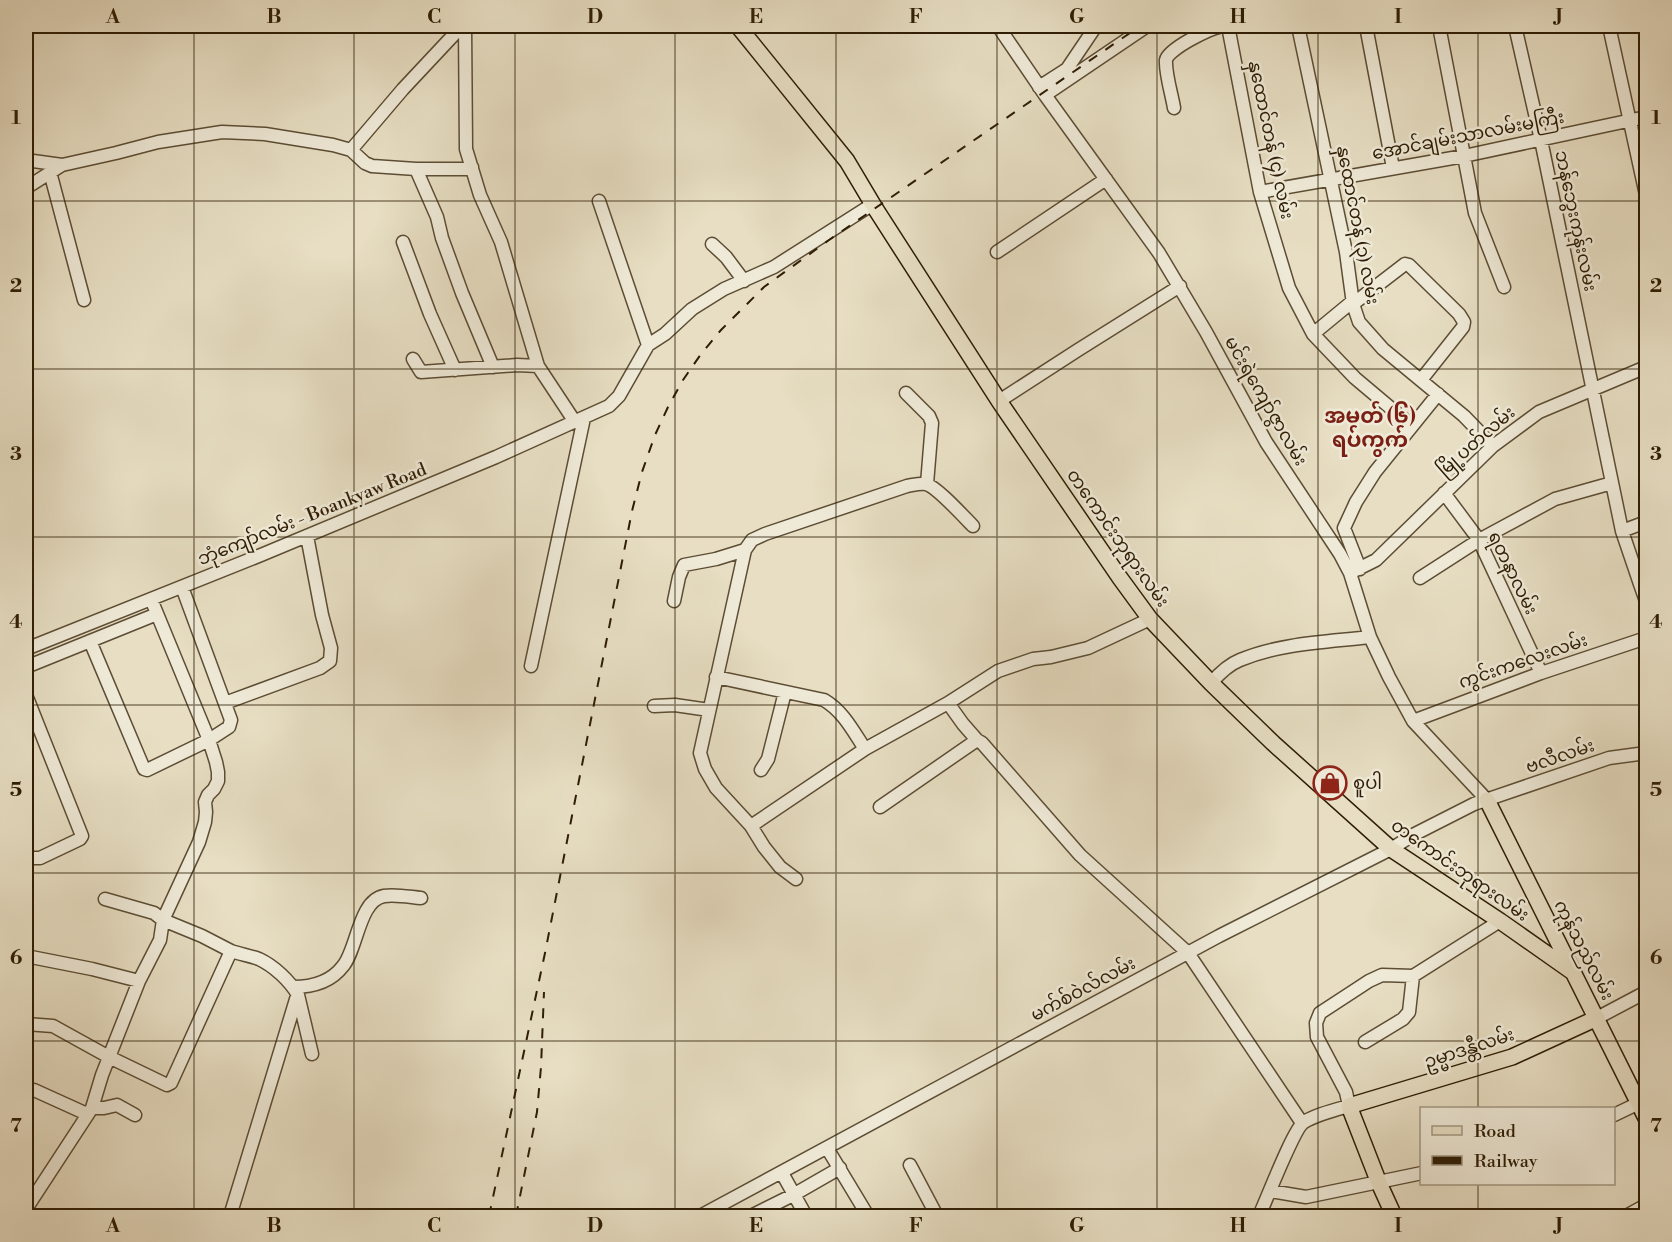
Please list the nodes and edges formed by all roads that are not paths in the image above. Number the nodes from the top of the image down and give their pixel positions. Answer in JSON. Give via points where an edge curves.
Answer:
{"nodes":[{"id":1,"x":463,"y":26,"type":"edge"},
{"id":2,"x":738,"y":26,"type":"edge"},
{"id":3,"x":998,"y":26,"type":"edge"},
{"id":4,"x":1096,"y":26,"type":"edge"},
{"id":5,"x":1147,"y":26,"type":"edge"},
{"id":6,"x":1222,"y":26,"type":"edge"},
{"id":7,"x":1228,"y":26,"type":"edge"},
{"id":8,"x":1298,"y":26,"type":"edge"},
{"id":9,"x":1366,"y":26,"type":"edge"},
{"id":10,"x":1439,"y":26,"type":"edge"},
{"id":11,"x":1515,"y":26,"type":"edge"},
{"id":12,"x":1609,"y":26,"type":"edge"},
{"id":13,"x":1042,"y":91,"type":"junction"},
{"id":14,"x":1174,"y":108,"type":"dead end"},
{"id":15,"x":1647,"y":117,"type":"edge"},
{"id":16,"x":1630,"y":120,"type":"junction"},
{"id":17,"x":1541,"y":140,"type":"junction"},
{"id":18,"x":351,"y":150,"type":"junction"},
{"id":19,"x":1464,"y":156,"type":"junction"},
{"id":20,"x":26,"y":160,"type":"edge"},
{"id":21,"x":62,"y":165,"type":"junction"},
{"id":22,"x":471,"y":167,"type":"junction"},
{"id":23,"x":1393,"y":168,"type":"junction"},
{"id":24,"x":416,"y":169,"type":"junction"},
{"id":25,"x":50,"y":172,"type":"junction"},
{"id":26,"x":1106,"y":179,"type":"junction"},
{"id":27,"x":1331,"y":181,"type":"junction"},
{"id":28,"x":26,"y":188,"type":"edge"},
{"id":29,"x":1260,"y":192,"type":"junction"},
{"id":30,"x":1647,"y":195,"type":"edge"},
{"id":31,"x":599,"y":201,"type":"dead end"},
{"id":32,"x":873,"y":204,"type":"junction"},
{"id":33,"x":403,"y":242,"type":"dead end"},
{"id":34,"x":712,"y":244,"type":"dead end"},
{"id":35,"x":997,"y":252,"type":"dead end"},
{"id":36,"x":744,"y":281,"type":"junction"},
{"id":37,"x":1180,"y":286,"type":"junction"},
{"id":38,"x":1504,"y":287,"type":"dead end"},
{"id":39,"x":84,"y":300,"type":"dead end"},
{"id":40,"x":1353,"y":303,"type":"junction"},
{"id":41,"x":1313,"y":334,"type":"junction"},
{"id":42,"x":648,"y":345,"type":"junction"},
{"id":43,"x":413,"y":359,"type":"dead end"},
{"id":44,"x":538,"y":366,"type":"junction"},
{"id":45,"x":493,"y":367,"type":"junction"},
{"id":46,"x":1647,"y":367,"type":"edge"},
{"id":47,"x":455,"y":370,"type":"junction"},
{"id":48,"x":1421,"y":380,"type":"junction"},
{"id":49,"x":1592,"y":389,"type":"junction"},
{"id":50,"x":906,"y":393,"type":"dead end"},
{"id":51,"x":1438,"y":394,"type":"junction"},
{"id":52,"x":999,"y":401,"type":"junction"},
{"id":53,"x":580,"y":420,"type":"junction"},
{"id":54,"x":1412,"y":426,"type":"junction"},
{"id":55,"x":1493,"y":446,"type":"junction"},
{"id":56,"x":1612,"y":483,"type":"junction"},
{"id":57,"x":927,"y":484,"type":"junction"},
{"id":58,"x":1444,"y":493,"type":"junction"},
{"id":59,"x":1647,"y":522,"type":"edge"},
{"id":60,"x":973,"y":526,"type":"dead end"},
{"id":61,"x":1622,"y":531,"type":"junction"},
{"id":62,"x":307,"y":536,"type":"junction"},
{"id":63,"x":1479,"y":540,"type":"junction"},
{"id":64,"x":745,"y":550,"type":"junction"},
{"id":65,"x":1355,"y":571,"type":"junction"},
{"id":66,"x":1420,"y":578,"type":"dead end"},
{"id":67,"x":182,"y":587,"type":"junction"},
{"id":68,"x":152,"y":599,"type":"junction"},
{"id":69,"x":674,"y":601,"type":"dead end"},
{"id":70,"x":1647,"y":601,"type":"edge"},
{"id":71,"x":157,"y":614,"type":"junction"},
{"id":72,"x":1150,"y":619,"type":"junction"},
{"id":73,"x":1370,"y":637,"type":"junction"},
{"id":74,"x":1647,"y":638,"type":"edge"},
{"id":75,"x":90,"y":641,"type":"junction"},
{"id":76,"x":26,"y":649,"type":"edge"},
{"id":77,"x":531,"y":666,"type":"dead end"},
{"id":78,"x":26,"y":667,"type":"edge"},
{"id":79,"x":1541,"y":673,"type":"junction"},
{"id":80,"x":716,"y":677,"type":"junction"},
{"id":81,"x":1211,"y":683,"type":"junction"},
{"id":82,"x":785,"y":692,"type":"junction"},
{"id":83,"x":26,"y":695,"type":"edge"},
{"id":84,"x":225,"y":703,"type":"junction"},
{"id":85,"x":948,"y":703,"type":"junction"},
{"id":86,"x":654,"y":706,"type":"dead end"},
{"id":87,"x":709,"y":710,"type":"junction"},
{"id":88,"x":30,"y":717,"type":"edge"},
{"id":89,"x":1413,"y":721,"type":"junction"},
{"id":90,"x":208,"y":740,"type":"junction"},
{"id":91,"x":977,"y":740,"type":"junction"},
{"id":92,"x":865,"y":749,"type":"junction"},
{"id":93,"x":1647,"y":753,"type":"edge"},
{"id":94,"x":761,"y":770,"type":"dead end"},
{"id":95,"x":1486,"y":800,"type":"junction"},
{"id":96,"x":880,"y":807,"type":"dead end"},
{"id":97,"x":752,"y":826,"type":"junction"},
{"id":98,"x":1391,"y":849,"type":"junction"},
{"id":99,"x":26,"y":858,"type":"edge"},
{"id":100,"x":796,"y":879,"type":"dead end"},
{"id":101,"x":421,"y":898,"type":"dead end"},
{"id":102,"x":105,"y":899,"type":"dead end"},
{"id":103,"x":163,"y":920,"type":"junction"},
{"id":104,"x":1500,"y":921,"type":"junction"},
{"id":105,"x":231,"y":951,"type":"junction"},
{"id":106,"x":1188,"y":953,"type":"junction"},
{"id":107,"x":26,"y":956,"type":"edge"},
{"id":108,"x":1574,"y":973,"type":"junction"},
{"id":109,"x":1413,"y":976,"type":"junction"},
{"id":110,"x":139,"y":981,"type":"junction"},
{"id":111,"x":295,"y":991,"type":"junction"},
{"id":112,"x":1647,"y":992,"type":"edge"},
{"id":113,"x":1597,"y":1018,"type":"junction"},
{"id":114,"x":26,"y":1024,"type":"edge"},
{"id":115,"x":1365,"y":1042,"type":"dead end"},
{"id":116,"x":312,"y":1054,"type":"dead end"},
{"id":117,"x":109,"y":1057,"type":"junction"},
{"id":118,"x":26,"y":1090,"type":"edge"},
{"id":119,"x":1349,"y":1106,"type":"junction"},
{"id":120,"x":89,"y":1111,"type":"junction"},
{"id":121,"x":1644,"y":1112,"type":"edge"},
{"id":122,"x":135,"y":1115,"type":"dead end"},
{"id":123,"x":1615,"y":1115,"type":"edge"},
{"id":124,"x":1302,"y":1123,"type":"junction"},
{"id":125,"x":827,"y":1149,"type":"junction"},
{"id":126,"x":910,"y":1165,"type":"dead end"},
{"id":127,"x":840,"y":1168,"type":"junction"},
{"id":128,"x":782,"y":1173,"type":"junction"},
{"id":129,"x":1420,"y":1173,"type":"edge"},
{"id":130,"x":1379,"y":1183,"type":"junction"},
{"id":131,"x":1270,"y":1191,"type":"junction"},
{"id":132,"x":793,"y":1195,"type":"junction"},
{"id":133,"x":1647,"y":1205,"type":"edge"},
{"id":134,"x":26,"y":1209,"type":"edge"},
{"id":135,"x":230,"y":1216,"type":"edge"},
{"id":136,"x":700,"y":1216,"type":"edge"},
{"id":137,"x":750,"y":1216,"type":"edge"},
{"id":138,"x":806,"y":1216,"type":"edge"},
{"id":139,"x":868,"y":1216,"type":"edge"},
{"id":140,"x":937,"y":1216,"type":"edge"},
{"id":141,"x":1259,"y":1216,"type":"edge"},
{"id":142,"x":1394,"y":1216,"type":"edge"},
{"id":143,"x":1626,"y":1216,"type":"edge"}],
"edges":[{"from":1,"to":18,"type":"street"},
{"from":1,"to":22,"type":"street","via":[[465,141]]},
{"from":2,"to":32,"type":"main road","name":"တကောင်းဘုရားလမ်း","via":[[848,161]]},
{"from":3,"to":13,"type":"street","name":"မင်းရဲကျော်ဇွာလမ်း"},
{"from":4,"to":13,"type":"street","via":[[1066,69]]},
{"from":5,"to":13,"type":"street"},
{"from":6,"to":14,"type":"street","via":[[1190,39],[1168,54]]},
{"from":7,"to":29,"type":"street","name":"နှထောင်တန် (၄) လမ်း"},
{"from":8,"to":27,"type":"street","name":"နှထောင်တန် (၃) လမ်း"},
{"from":9,"to":23,"type":"street"},
{"from":10,"to":19,"type":"street"},
{"from":11,"to":17,"type":"street","name":"ဘန်ဘွေးကုန်းလမ်း"},
{"from":12,"to":16,"type":"street"},
{"from":13,"to":26,"type":"street","name":"မင်းရဲကျော်ဇွာလမ်း"},
{"from":15,"to":16,"type":"street","name":"အောင်ချမ်းသာလမ်းမကြီး"},
{"from":16,"to":17,"type":"street","name":"အောင်ချမ်းသာလမ်းမကြီး"},
{"from":16,"to":30,"type":"street"},
{"from":17,"to":19,"type":"street","name":"အောင်ချမ်းသာလမ်းမကြီး"},
{"from":17,"to":49,"type":"street","name":"ဘန်ဘွေးကုန်းလမ်း"},
{"from":18,"to":21,"type":"street","via":[[266,134],[222,132],[158,142]]},
{"from":18,"to":24,"type":"street","via":[[372,166]]},
{"from":19,"to":23,"type":"street","name":"အောင်ချမ်းသာလမ်းမကြီး"},
{"from":19,"to":38,"type":"street","via":[[1475,213]]},
{"from":20,"to":21,"type":"street"},
{"from":21,"to":25,"type":"street"},
{"from":22,"to":24,"type":"street"},
{"from":22,"to":44,"type":"street","via":[[501,242]]},
{"from":23,"to":27,"type":"street","name":"အောင်ချမ်းသာလမ်းမကြီး"},
{"from":24,"to":45,"type":"street"},
{"from":25,"to":28,"type":"street"},
{"from":25,"to":39,"type":"street"},
{"from":26,"to":35,"type":"street"},
{"from":26,"to":37,"type":"street","name":"မင်းရဲကျော်ဇွာလမ်း"},
{"from":27,"to":29,"type":"street","name":"အောင်ချမ်းသာလမ်းမကြီး"},
{"from":27,"to":40,"type":"street","name":"နှထောင်တန် (၃) လမ်း"},
{"from":29,"to":41,"type":"street","name":"နှထောင်တန် (၄) လမ်း","via":[[1289,288]]},
{"from":31,"to":42,"type":"street"},
{"from":32,"to":36,"type":"street","via":[[774,267]]},
{"from":32,"to":52,"type":"main road","name":"တကောင်းဘုရားလမ်း"},
{"from":33,"to":47,"type":"street"},
{"from":34,"to":36,"type":"street"},
{"from":36,"to":42,"type":"street","via":[[692,309]]},
{"from":37,"to":52,"type":"street"},
{"from":37,"to":65,"type":"street","name":"မင်းရဲကျော်ဇွာလမ်း","via":[[1266,442]]},
{"from":40,"to":41,"type":"street"},
{"from":40,"to":48,"type":"street","name":"နှထောင်တန် (၃) လမ်း","via":[[1359,322],[1383,349]]},
{"from":40,"to":48,"type":"street","via":[[1405,264],[1459,314],[1463,327]]},
{"from":41,"to":54,"type":"street","name":"နှထောင်တန် (၄) လမ်း","via":[[1355,378]]},
{"from":42,"to":53,"type":"street","name":"ဘုံကျော်လမ်း - Boankyaw Road","via":[[619,396],[609,406]]},
{"from":43,"to":47,"type":"street","via":[[421,372]]},
{"from":44,"to":45,"type":"street"},
{"from":44,"to":53,"type":"street"},
{"from":45,"to":47,"type":"street"},
{"from":46,"to":49,"type":"street","name":"မြို့ပတ်လမ်း"},
{"from":48,"to":51,"type":"street","name":"နှထောင်တန် (၃) လမ်း"},
{"from":49,"to":55,"type":"street","name":"မြို့ပတ်လမ်း","via":[[1539,412]]},
{"from":49,"to":56,"type":"street","name":"ဘန်ဘွေးကုန်းလမ်း"},
{"from":50,"to":57,"type":"street","via":[[932,423]]},
{"from":51,"to":54,"type":"street"},
{"from":51,"to":55,"type":"street","name":"နှထောင်တန် (၃) လမ်း"},
{"from":52,"to":72,"type":"main road","name":"တကောင်းဘုရားလမ်း"},
{"from":53,"to":62,"type":"street","name":"ဘုံကျော်လမ်း - Boankyaw Road"},
{"from":53,"to":77,"type":"street"},
{"from":54,"to":65,"type":"street","via":[[1375,472],[1344,528]]},
{"from":55,"to":58,"type":"street","name":"မြို့ပတ်လမ်း"},
{"from":56,"to":61,"type":"street","name":"ဘန်ဘွေးကုန်းလမ်း"},
{"from":56,"to":63,"type":"street","via":[[1555,499]]},
{"from":57,"to":60,"type":"street"},
{"from":57,"to":64,"type":"street","via":[[907,486],[765,534],[752,540]]},
{"from":58,"to":63,"type":"street","name":"ရတနာလမ်း"},
{"from":58,"to":65,"type":"street","name":"မြို့ပတ်လမ်း","via":[[1376,560]]},
{"from":59,"to":61,"type":"street"},
{"from":61,"to":70,"type":"street","name":"ဘန်ဘွေးကုန်းလမ်း"},
{"from":62,"to":67,"type":"street","name":"ဘုံကျော်လမ်း - Boankyaw Road"},
{"from":62,"to":84,"type":"street","via":[[331,648],[330,661]]},
{"from":63,"to":66,"type":"street"},
{"from":63,"to":79,"type":"street","name":"ရတနာလမ်း"},
{"from":64,"to":69,"type":"street","via":[[684,565]]},
{"from":64,"to":80,"type":"street"},
{"from":65,"to":73,"type":"street","name":"မင်းရဲကျော်ဇွာလမ်း"},
{"from":67,"to":68,"type":"street","name":"ဘုံကျော်လမ်း - Boankyaw Road"},
{"from":67,"to":84,"type":"street"},
{"from":68,"to":71,"type":"street"},
{"from":68,"to":76,"type":"street","name":"ဘုံကျော်လမ်း - Boankyaw Road"},
{"from":71,"to":75,"type":"street"},
{"from":71,"to":90,"type":"street"},
{"from":72,"to":81,"type":"main road","name":"တကောင်းဘုရားလမ်း"},
{"from":72,"to":85,"type":"street","via":[[1088,648],[998,671]]},
{"from":73,"to":81,"type":"street","via":[[1283,647],[1239,660]]},
{"from":73,"to":89,"type":"street","name":"မင်းရဲကျော်ဇွာလမ်း"},
{"from":74,"to":79,"type":"street","name":"ကွင်းကလေးလမ်း"},
{"from":75,"to":78,"type":"street"},
{"from":75,"to":90,"type":"street","via":[[144,769]]},
{"from":79,"to":89,"type":"street","name":"ကွင်းကလေးလမ်း"},
{"from":80,"to":82,"type":"street"},
{"from":80,"to":87,"type":"street"},
{"from":81,"to":98,"type":"main road","name":"တကောင်းဘုရားလမ်း"},
{"from":82,"to":92,"type":"street","via":[[824,700],[834,706]]},
{"from":82,"to":94,"type":"street","via":[[768,759]]},
{"from":83,"to":88,"type":"street"},
{"from":84,"to":90,"type":"street","via":[[230,725]]},
{"from":85,"to":91,"type":"street"},
{"from":85,"to":92,"type":"street"},
{"from":86,"to":87,"type":"street"},
{"from":87,"to":97,"type":"street","via":[[700,753],[705,769],[716,788]]},
{"from":88,"to":99,"type":"street","via":[[82,836],[40,858]]},
{"from":89,"to":95,"type":"street","name":"မင်းရဲကျော်ဇွာလမ်း"},
{"from":90,"to":103,"type":"street","via":[[218,782],[205,802],[199,842]]},
{"from":91,"to":96,"type":"street"},
{"from":91,"to":106,"type":"street","via":[[1080,855]]},
{"from":92,"to":97,"type":"street"},
{"from":93,"to":95,"type":"street","name":"ဗလီလမ်း","via":[[1609,758]]},
{"from":95,"to":98,"type":"street","name":"မက်စ်ဝဲလ်လမ်း"},
{"from":95,"to":108,"type":"main road","name":"ကုန်သည်လမ်း"},
{"from":97,"to":100,"type":"street","via":[[780,867]]},
{"from":98,"to":104,"type":"main road","name":"တကောင်းဘုရားလမ်း"},
{"from":98,"to":106,"type":"street","name":"မက်စ်ဝဲလ်လမ်း"},
{"from":101,"to":111,"type":"street","via":[[377,898],[365,913],[344,966],[326,980]]},
{"from":102,"to":103,"type":"street","via":[[154,913]]},
{"from":103,"to":105,"type":"street"},
{"from":103,"to":110,"type":"street","via":[[160,940]]},
{"from":104,"to":108,"type":"main road","name":"တကောင်းဘုရားလမ်း"},
{"from":104,"to":109,"type":"street"},
{"from":105,"to":111,"type":"street","via":[[258,959]]},
{"from":105,"to":117,"type":"street","via":[[171,1083],[163,1084]]},
{"from":106,"to":124,"type":"street"},
{"from":106,"to":125,"type":"street","name":"မက်စ်ဝဲလ်လမ်း"},
{"from":107,"to":110,"type":"street"},
{"from":108,"to":113,"type":"main road","name":"ကုန်သည်လမ်း"},
{"from":109,"to":115,"type":"street","via":[[1409,1012]]},
{"from":109,"to":119,"type":"street","via":[[1382,975],[1320,1013],[1317,1037],[1346,1092]]},
{"from":110,"to":117,"type":"street"},
{"from":111,"to":116,"type":"street"},
{"from":111,"to":135,"type":"street"},
{"from":112,"to":113,"type":"street"},
{"from":113,"to":119,"type":"main road","name":"ဥမ္မာဒန္တီလမ်း","via":[[1512,1057]]},
{"from":113,"to":121,"type":"main road","name":"ကုန်သည်လမ်း"},
{"from":114,"to":117,"type":"street","via":[[53,1026]]},
{"from":117,"to":120,"type":"street"},
{"from":118,"to":120,"type":"street"},
{"from":119,"to":124,"type":"street"},
{"from":119,"to":130,"type":"main road"},
{"from":120,"to":122,"type":"street","via":[[117,1105]]},
{"from":120,"to":134,"type":"street"},
{"from":121,"to":123,"type":"street"},
{"from":124,"to":131,"type":"street"},
{"from":125,"to":127,"type":"street"},
{"from":125,"to":128,"type":"street","name":"မက်စ်ဝဲလ်လမ်း"},
{"from":126,"to":140,"type":"street"},
{"from":127,"to":132,"type":"street"},
{"from":127,"to":139,"type":"street"},
{"from":128,"to":132,"type":"street"},
{"from":128,"to":136,"type":"street","name":"မက်စ်ဝဲလ်လမ်း"},
{"from":129,"to":130,"type":"street"},
{"from":130,"to":131,"type":"street","via":[[1306,1197]]},
{"from":130,"to":142,"type":"main road"},
{"from":131,"to":141,"type":"street"},
{"from":132,"to":137,"type":"street"},
{"from":132,"to":138,"type":"street"},
{"from":133,"to":143,"type":"street"}]}
